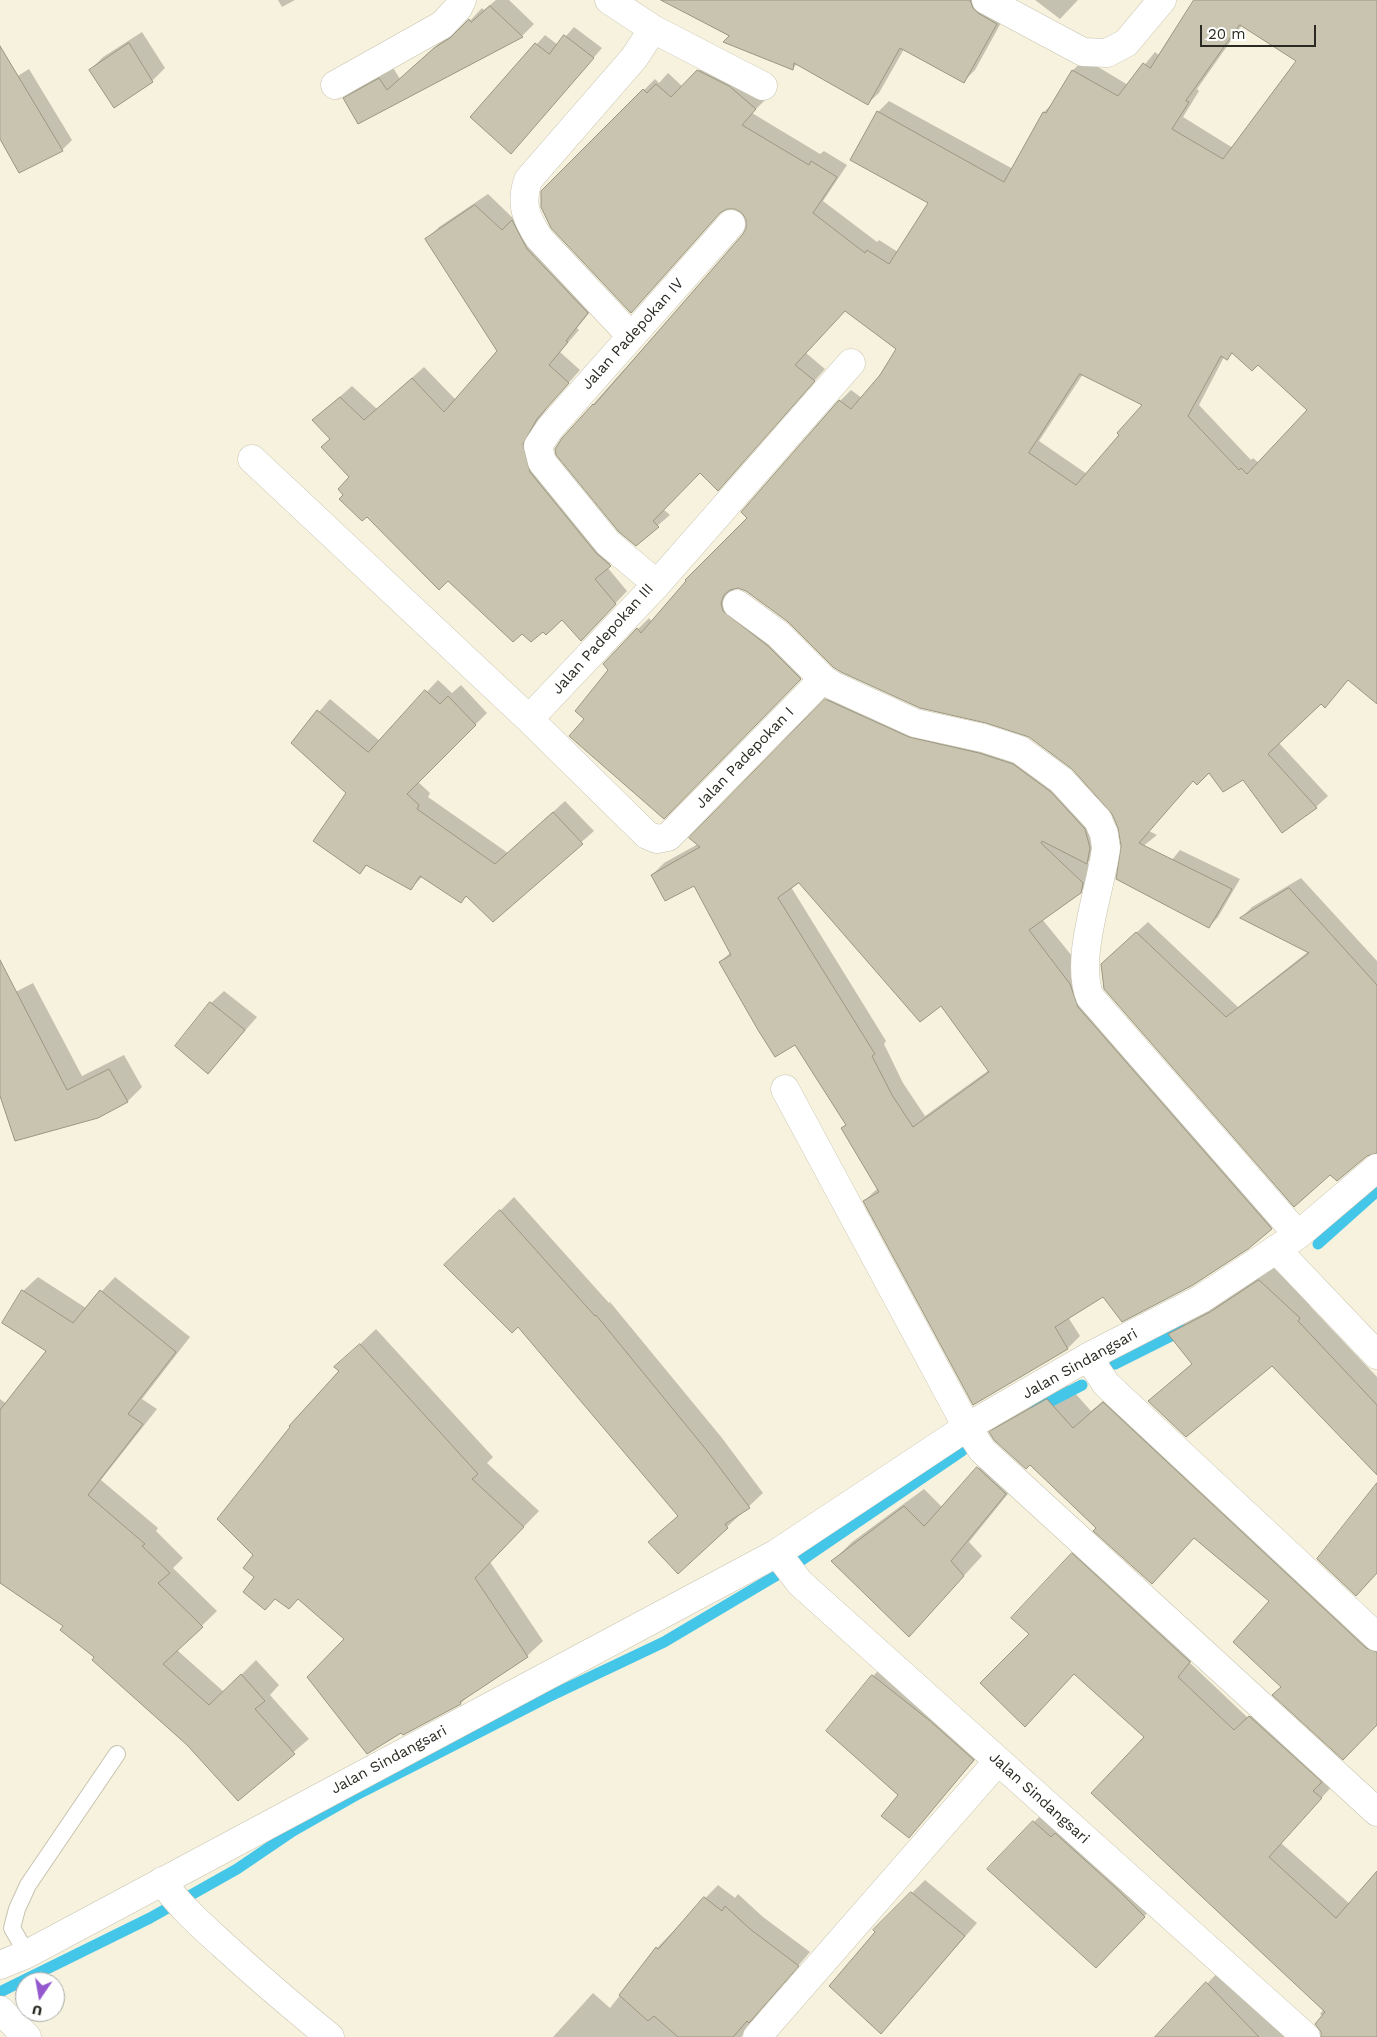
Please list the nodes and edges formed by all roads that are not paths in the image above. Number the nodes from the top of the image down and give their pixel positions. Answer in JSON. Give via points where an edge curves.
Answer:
{"nodes":[{"id":1,"x":462,"y":0,"type":"edge"},
{"id":2,"x":609,"y":0,"type":"edge"},
{"id":3,"x":986,"y":0,"type":"edge"},
{"id":4,"x":1162,"y":0,"type":"edge"},
{"id":5,"x":653,"y":29,"type":"junction"},
{"id":6,"x":335,"y":85,"type":"dead end"},
{"id":7,"x":763,"y":86,"type":"dead end"},
{"id":8,"x":731,"y":224,"type":"dead end"},
{"id":9,"x":631,"y":336,"type":"junction"},
{"id":10,"x":851,"y":363,"type":"dead end"},
{"id":11,"x":538,"y":446,"type":"joint"},
{"id":12,"x":252,"y":459,"type":"dead end"},
{"id":13,"x":657,"y":584,"type":"junction"},
{"id":14,"x":736,"y":604,"type":"dead end"},
{"id":15,"x":823,"y":679,"type":"junction"},
{"id":16,"x":529,"y":719,"type":"junction"},
{"id":17,"x":785,"y":1090,"type":"dead end"},
{"id":18,"x":1377,"y":1168,"type":"edge"},
{"id":19,"x":1287,"y":1242,"type":"junction"},
{"id":20,"x":1377,"y":1355,"type":"edge"},
{"id":21,"x":1088,"y":1357,"type":"junction"},
{"id":22,"x":967,"y":1427,"type":"junction"},
{"id":23,"x":784,"y":1563,"type":"junction"},
{"id":24,"x":1377,"y":1637,"type":"edge"},
{"id":25,"x":117,"y":1754,"type":"dead end"},
{"id":26,"x":998,"y":1761,"type":"junction"},
{"id":27,"x":1377,"y":1812,"type":"edge"},
{"id":28,"x":175,"y":1897,"type":"junction"},
{"id":29,"x":27,"y":1954,"type":"junction"},
{"id":30,"x":0,"y":1965,"type":"edge"},
{"id":31,"x":0,"y":2010,"type":"edge"},
{"id":32,"x":17,"y":2035,"type":"edge"},
{"id":33,"x":330,"y":2037,"type":"edge"},
{"id":34,"x":757,"y":2037,"type":"edge"},
{"id":35,"x":1306,"y":2037,"type":"edge"}],
"edges":[{"from":1,"to":6,"type":"street","via":[[442,25]]},
{"from":2,"to":5,"type":"street"},
{"from":3,"to":4,"type":"street","via":[[1083,52],[1107,53],[1126,43]]},
{"from":5,"to":7,"type":"street"},
{"from":5,"to":9,"type":"street","via":[[634,58],[528,180],[523,194],[528,221],[539,238]]},
{"from":8,"to":9,"type":"street","name":"Jalan Padepokan IV"},
{"from":9,"to":11,"type":"street","name":"Jalan Padepokan IV"},
{"from":10,"to":13,"type":"street"},
{"from":11,"to":13,"type":"street","name":"Jalan Padepokan III","via":[[542,462],[608,544]]},
{"from":12,"to":16,"type":"street"},
{"from":13,"to":16,"type":"street","name":"Jalan Padepokan III"},
{"from":14,"to":15,"type":"street","via":[[778,634]]},
{"from":15,"to":16,"type":"street","name":"Jalan Padepokan I","via":[[668,837],[658,839],[647,835]]},
{"from":15,"to":19,"type":"street","via":[[915,723],[1020,750],[1061,780],[1098,820],[1106,848],[1087,945],[1086,987],[1090,997]]},
{"from":17,"to":22,"type":"street"},
{"from":18,"to":19,"type":"street","name":"Jalan Sindangsari"},
{"from":19,"to":20,"type":"street"},
{"from":19,"to":21,"type":"street","name":"Jalan Sindangsari","via":[[1201,1299]]},
{"from":21,"to":22,"type":"street","name":"Jalan Sindangsari"},
{"from":21,"to":24,"type":"street","via":[[1106,1384]]},
{"from":22,"to":23,"type":"street","name":"Jalan Sindangsari"},
{"from":22,"to":27,"type":"street","via":[[982,1450]]},
{"from":23,"to":26,"type":"street","name":"Jalan Sindangsari"},
{"from":23,"to":28,"type":"street","name":"Jalan Sindangsari"},
{"from":25,"to":29,"type":"lane","via":[[28,1884],[12,1928]]},
{"from":26,"to":34,"type":"street"},
{"from":26,"to":35,"type":"street","name":"Jalan Sindangsari"},
{"from":28,"to":29,"type":"street","name":"Jalan Sindangsari"},
{"from":28,"to":33,"type":"street","via":[[273,1992]]},
{"from":29,"to":30,"type":"street","name":"Jalan Sindangsari"},
{"from":31,"to":32,"type":"street"}]}
